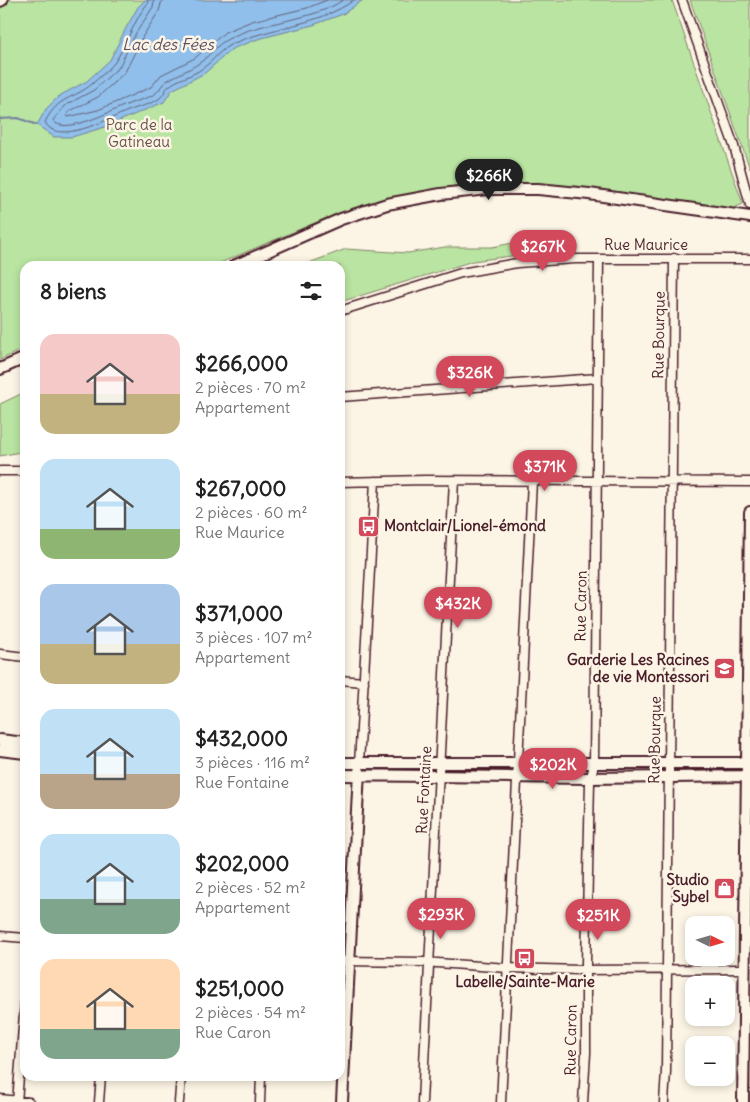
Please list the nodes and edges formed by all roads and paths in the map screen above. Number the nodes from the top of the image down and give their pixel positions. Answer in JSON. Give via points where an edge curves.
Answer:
{"nodes":[{"id":1,"x":682,"y":0,"type":"edge"},
{"id":2,"x":750,"y":206,"type":"edge"},
{"id":3,"x":750,"y":217,"type":"edge"},
{"id":4,"x":674,"y":258,"type":"junction"},
{"id":5,"x":599,"y":259,"type":"junction"},
{"id":6,"x":750,"y":259,"type":"edge"},
{"id":7,"x":245,"y":261,"type":"edge"},
{"id":8,"x":345,"y":309,"type":"edge"},
{"id":9,"x":20,"y":360,"type":"edge"},
{"id":10,"x":0,"y":369,"type":"edge"},
{"id":11,"x":598,"y":378,"type":"junction"},
{"id":12,"x":345,"y":397,"type":"edge"},
{"id":13,"x":0,"y":471,"type":"edge"},
{"id":14,"x":20,"y":471,"type":"edge"},
{"id":15,"x":375,"y":480,"type":"junction"},
{"id":16,"x":454,"y":480,"type":"junction"},
{"id":17,"x":532,"y":481,"type":"junction"},
{"id":18,"x":345,"y":482,"type":"edge"},
{"id":19,"x":597,"y":482,"type":"junction"},
{"id":20,"x":672,"y":482,"type":"junction"},
{"id":21,"x":750,"y":482,"type":"edge"},
{"id":22,"x":750,"y":512,"type":"edge"},
{"id":23,"x":0,"y":654,"type":"edge"},
{"id":24,"x":20,"y":656,"type":"edge"},
{"id":25,"x":345,"y":680,"type":"edge"},
{"id":26,"x":364,"y":682,"type":"junction"},
{"id":27,"x":0,"y":740,"type":"edge"},
{"id":28,"x":20,"y":742,"type":"edge"},
{"id":29,"x":0,"y":750,"type":"edge"},
{"id":30,"x":20,"y":752,"type":"edge"},
{"id":31,"x":345,"y":763,"type":"edge"},
{"id":32,"x":668,"y":763,"type":"junction"},
{"id":33,"x":749,"y":763,"type":"edge"},
{"id":34,"x":359,"y":764,"type":"junction"},
{"id":35,"x":440,"y":764,"type":"junction"},
{"id":36,"x":518,"y":764,"type":"junction"},
{"id":37,"x":594,"y":764,"type":"junction"},
{"id":38,"x":345,"y":775,"type":"edge"},
{"id":39,"x":358,"y":776,"type":"junction"},
{"id":40,"x":668,"y":776,"type":"junction"},
{"id":41,"x":749,"y":776,"type":"edge"},
{"id":42,"x":439,"y":777,"type":"junction"},
{"id":43,"x":517,"y":777,"type":"junction"},
{"id":44,"x":590,"y":778,"type":"junction"},
{"id":45,"x":748,"y":848,"type":"edge"},
{"id":46,"x":748,"y":927,"type":"edge"},
{"id":47,"x":0,"y":936,"type":"edge"},
{"id":48,"x":20,"y":938,"type":"edge"},
{"id":49,"x":345,"y":960,"type":"edge"},
{"id":50,"x":428,"y":962,"type":"junction"},
{"id":51,"x":508,"y":968,"type":"junction"},
{"id":52,"x":666,"y":969,"type":"junction"},
{"id":53,"x":745,"y":969,"type":"junction"},
{"id":54,"x":586,"y":970,"type":"junction"},
{"id":55,"x":20,"y":1064,"type":"edge"},
{"id":56,"x":101,"y":1081,"type":"edge"},
{"id":57,"x":181,"y":1081,"type":"edge"},
{"id":58,"x":261,"y":1081,"type":"edge"},
{"id":59,"x":342,"y":1081,"type":"edge"},
{"id":60,"x":0,"y":1099,"type":"edge"},
{"id":61,"x":17,"y":1101,"type":"edge"},
{"id":62,"x":29,"y":1102,"type":"edge"},
{"id":63,"x":99,"y":1102,"type":"edge"},
{"id":64,"x":179,"y":1102,"type":"edge"},
{"id":65,"x":260,"y":1102,"type":"edge"},
{"id":66,"x":342,"y":1102,"type":"edge"},
{"id":67,"x":422,"y":1102,"type":"edge"},
{"id":68,"x":501,"y":1102,"type":"edge"},
{"id":69,"x":583,"y":1102,"type":"edge"},
{"id":70,"x":664,"y":1102,"type":"edge"},
{"id":71,"x":743,"y":1102,"type":"edge"}],
"edges":[{"from":1,"to":2,"type":"street","via":[[734,146]]},
{"from":3,"to":7,"type":"street","via":[[589,194],[488,189],[387,204],[341,219]]},
{"from":4,"to":5,"type":"street","name":"Rue Maurice"},
{"from":4,"to":6,"type":"street","name":"Rue Maurice"},
{"from":4,"to":20,"type":"street","name":"Rue Bourque"},
{"from":5,"to":8,"type":"street","name":"Rue Maurice","via":[[535,261],[477,270]]},
{"from":5,"to":11,"type":"street","name":"Rue Caron"},
{"from":9,"to":10,"type":"street"},
{"from":11,"to":12,"type":"street"},
{"from":11,"to":19,"type":"street","name":"Rue Caron"},
{"from":13,"to":14,"type":"street"},
{"from":15,"to":16,"type":"street"},
{"from":15,"to":18,"type":"street"},
{"from":15,"to":26,"type":"street"},
{"from":16,"to":17,"type":"street"},
{"from":16,"to":35,"type":"street","name":"Rue Fontaine"},
{"from":17,"to":19,"type":"street"},
{"from":17,"to":36,"type":"street"},
{"from":19,"to":20,"type":"street"},
{"from":19,"to":37,"type":"street","name":"Rue Caron"},
{"from":20,"to":21,"type":"street"},
{"from":20,"to":32,"type":"street","name":"Rue Bourque"},
{"from":22,"to":33,"type":"street"},
{"from":23,"to":24,"type":"street"},
{"from":25,"to":26,"type":"street"},
{"from":26,"to":34,"type":"street"},
{"from":27,"to":28,"type":"street"},
{"from":29,"to":30,"type":"street"},
{"from":31,"to":34,"type":"street"},
{"from":32,"to":33,"type":"street"},
{"from":32,"to":37,"type":"street"},
{"from":32,"to":40,"type":"street","name":"Rue Bourque"},
{"from":33,"to":41,"type":"street"},
{"from":34,"to":35,"type":"street"},
{"from":34,"to":39,"type":"street"},
{"from":35,"to":36,"type":"street"},
{"from":35,"to":42,"type":"street","name":"Rue Fontaine"},
{"from":36,"to":37,"type":"street"},
{"from":36,"to":43,"type":"street"},
{"from":37,"to":44,"type":"street","name":"Rue Caron"},
{"from":38,"to":39,"type":"street"},
{"from":39,"to":42,"type":"street"},
{"from":39,"to":49,"type":"street"},
{"from":40,"to":41,"type":"street"},
{"from":40,"to":44,"type":"street"},
{"from":40,"to":52,"type":"street","name":"Rue Bourque"},
{"from":41,"to":45,"type":"street"},
{"from":42,"to":43,"type":"street"},
{"from":42,"to":50,"type":"street","name":"Rue Fontaine"},
{"from":43,"to":44,"type":"street"},
{"from":43,"to":51,"type":"street"},
{"from":44,"to":54,"type":"street","name":"Rue Caron"},
{"from":45,"to":46,"type":"street"},
{"from":46,"to":53,"type":"street"},
{"from":47,"to":48,"type":"street"},
{"from":49,"to":50,"type":"street"},
{"from":50,"to":51,"type":"street"},
{"from":50,"to":67,"type":"street","name":"Rue Fontaine"},
{"from":51,"to":54,"type":"street"},
{"from":51,"to":68,"type":"street"},
{"from":52,"to":53,"type":"street"},
{"from":52,"to":54,"type":"street"},
{"from":52,"to":70,"type":"street","name":"Rue Bourque"},
{"from":53,"to":71,"type":"street"},
{"from":54,"to":69,"type":"street","name":"Rue Caron"},
{"from":55,"to":61,"type":"street"},
{"from":56,"to":63,"type":"street"},
{"from":57,"to":64,"type":"street"},
{"from":58,"to":65,"type":"street"},
{"from":59,"to":66,"type":"street"},
{"from":60,"to":61,"type":"street"},
{"from":61,"to":62,"type":"street"}]}
